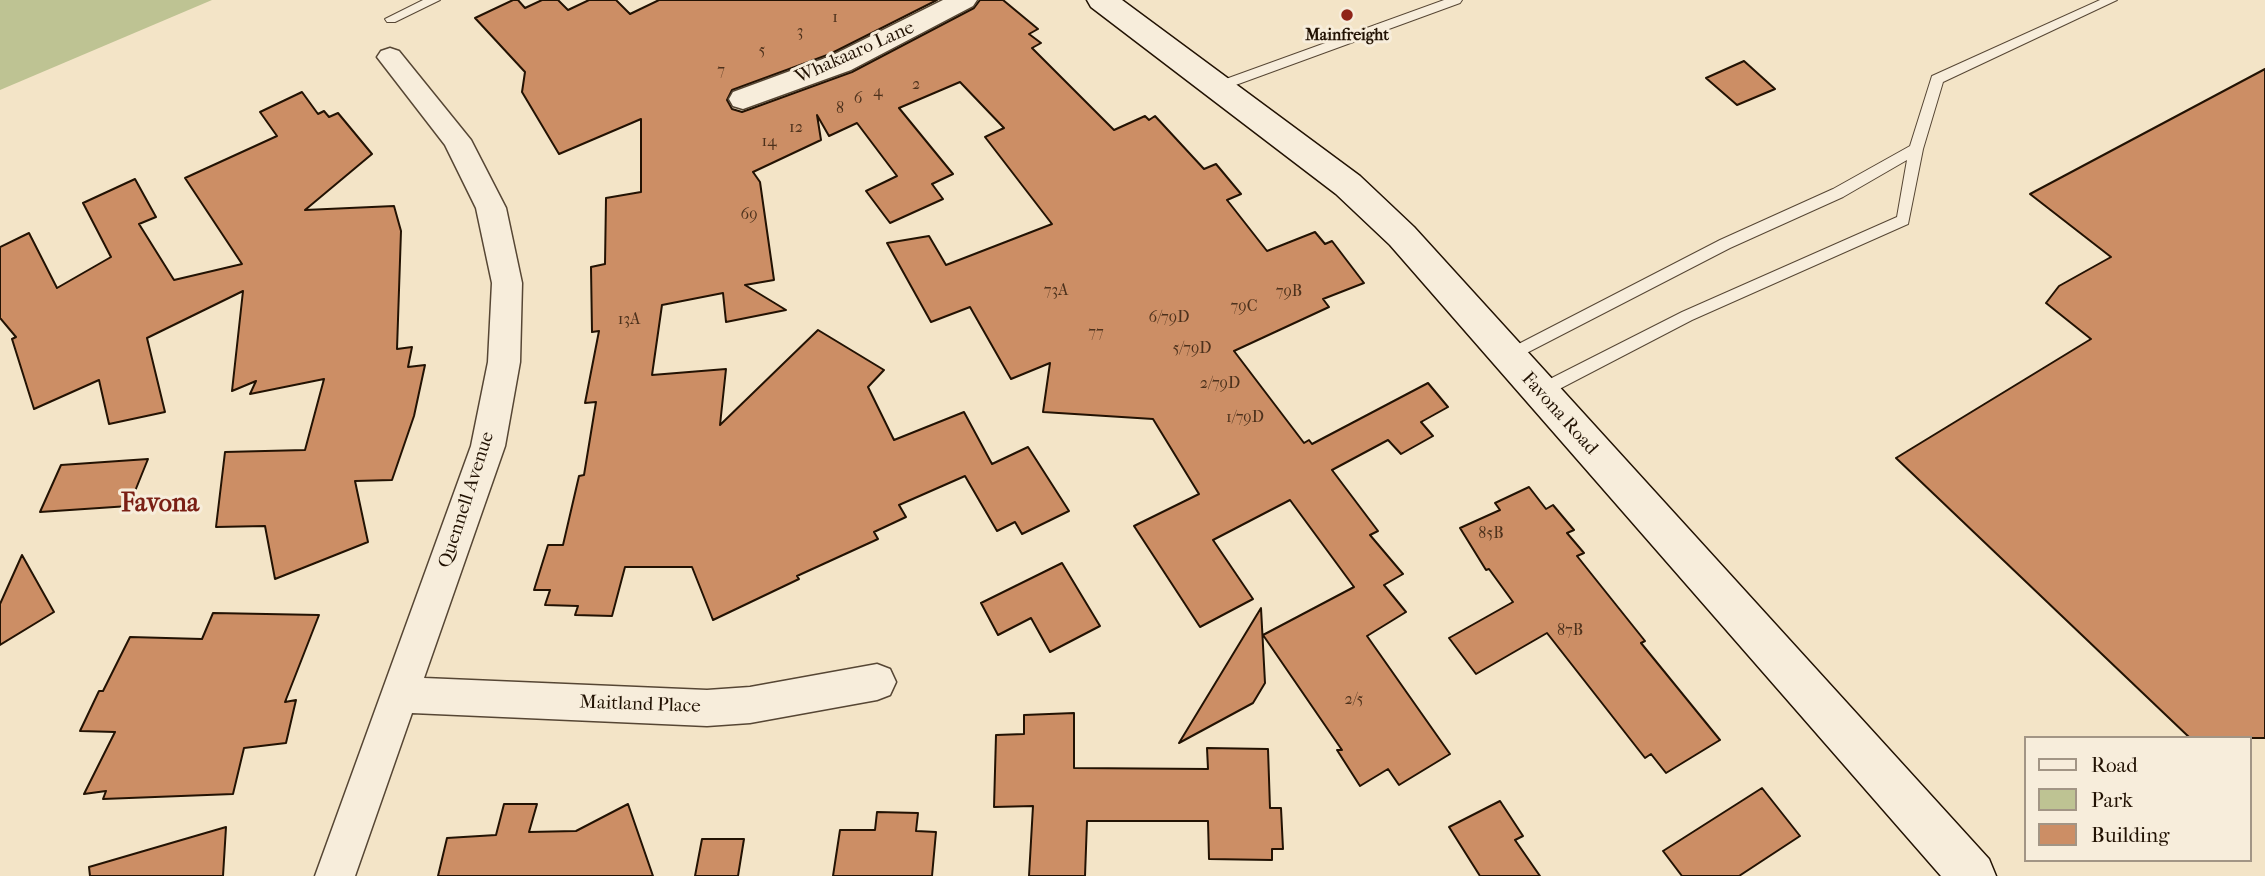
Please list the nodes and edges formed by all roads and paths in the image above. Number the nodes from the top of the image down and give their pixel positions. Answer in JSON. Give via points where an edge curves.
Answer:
{"nodes":[{"id":1,"x":434,"y":0,"type":"edge"},
{"id":2,"x":964,"y":0,"type":"edge"},
{"id":3,"x":1102,"y":0,"type":"edge"},
{"id":4,"x":1455,"y":0,"type":"edge"},
{"id":5,"x":2111,"y":0,"type":"edge"},
{"id":6,"x":391,"y":19,"type":"dead end"},
{"id":7,"x":390,"y":57,"type":"dead end"},
{"id":8,"x":1217,"y":87,"type":"junction"},
{"id":9,"x":743,"y":99,"type":"dead end"},
{"id":10,"x":1916,"y":149,"type":"junction"},
{"id":11,"x":1508,"y":356,"type":"junction"},
{"id":12,"x":1539,"y":391,"type":"junction"},
{"id":13,"x":877,"y":682,"type":"dead end"},
{"id":14,"x":401,"y":695,"type":"junction"},
{"id":15,"x":335,"y":876,"type":"edge"},
{"id":16,"x":1971,"y":876,"type":"edge"}],
"edges":[{"from":1,"to":6,"type":"lane"},
{"from":2,"to":9,"type":"street","name":"Whakaaro Lane","via":[[841,63]]},
{"from":3,"to":8,"type":"main road","name":"Favona Road"},
{"from":4,"to":8,"type":"lane"},
{"from":5,"to":10,"type":"lane","via":[[1937,79]]},
{"from":7,"to":14,"type":"street","name":"Quennell Avenue","via":[[457,140],[491,208],[506,283],[504,362],[488,446]]},
{"from":8,"to":11,"type":"main road","name":"Favona Road","via":[[1348,185],[1402,236]]},
{"from":10,"to":11,"type":"lane","via":[[1838,193],[1725,244]]},
{"from":10,"to":12,"type":"lane","via":[[1903,220],[1687,316]]},
{"from":11,"to":12,"type":"main road","name":"Favona Road"},
{"from":12,"to":16,"type":"main road","name":"Favona Road"},
{"from":13,"to":14,"type":"street","name":"Maitland Place","via":[[708,709]]},
{"from":14,"to":15,"type":"street","name":"Quennell Avenue"}]}
